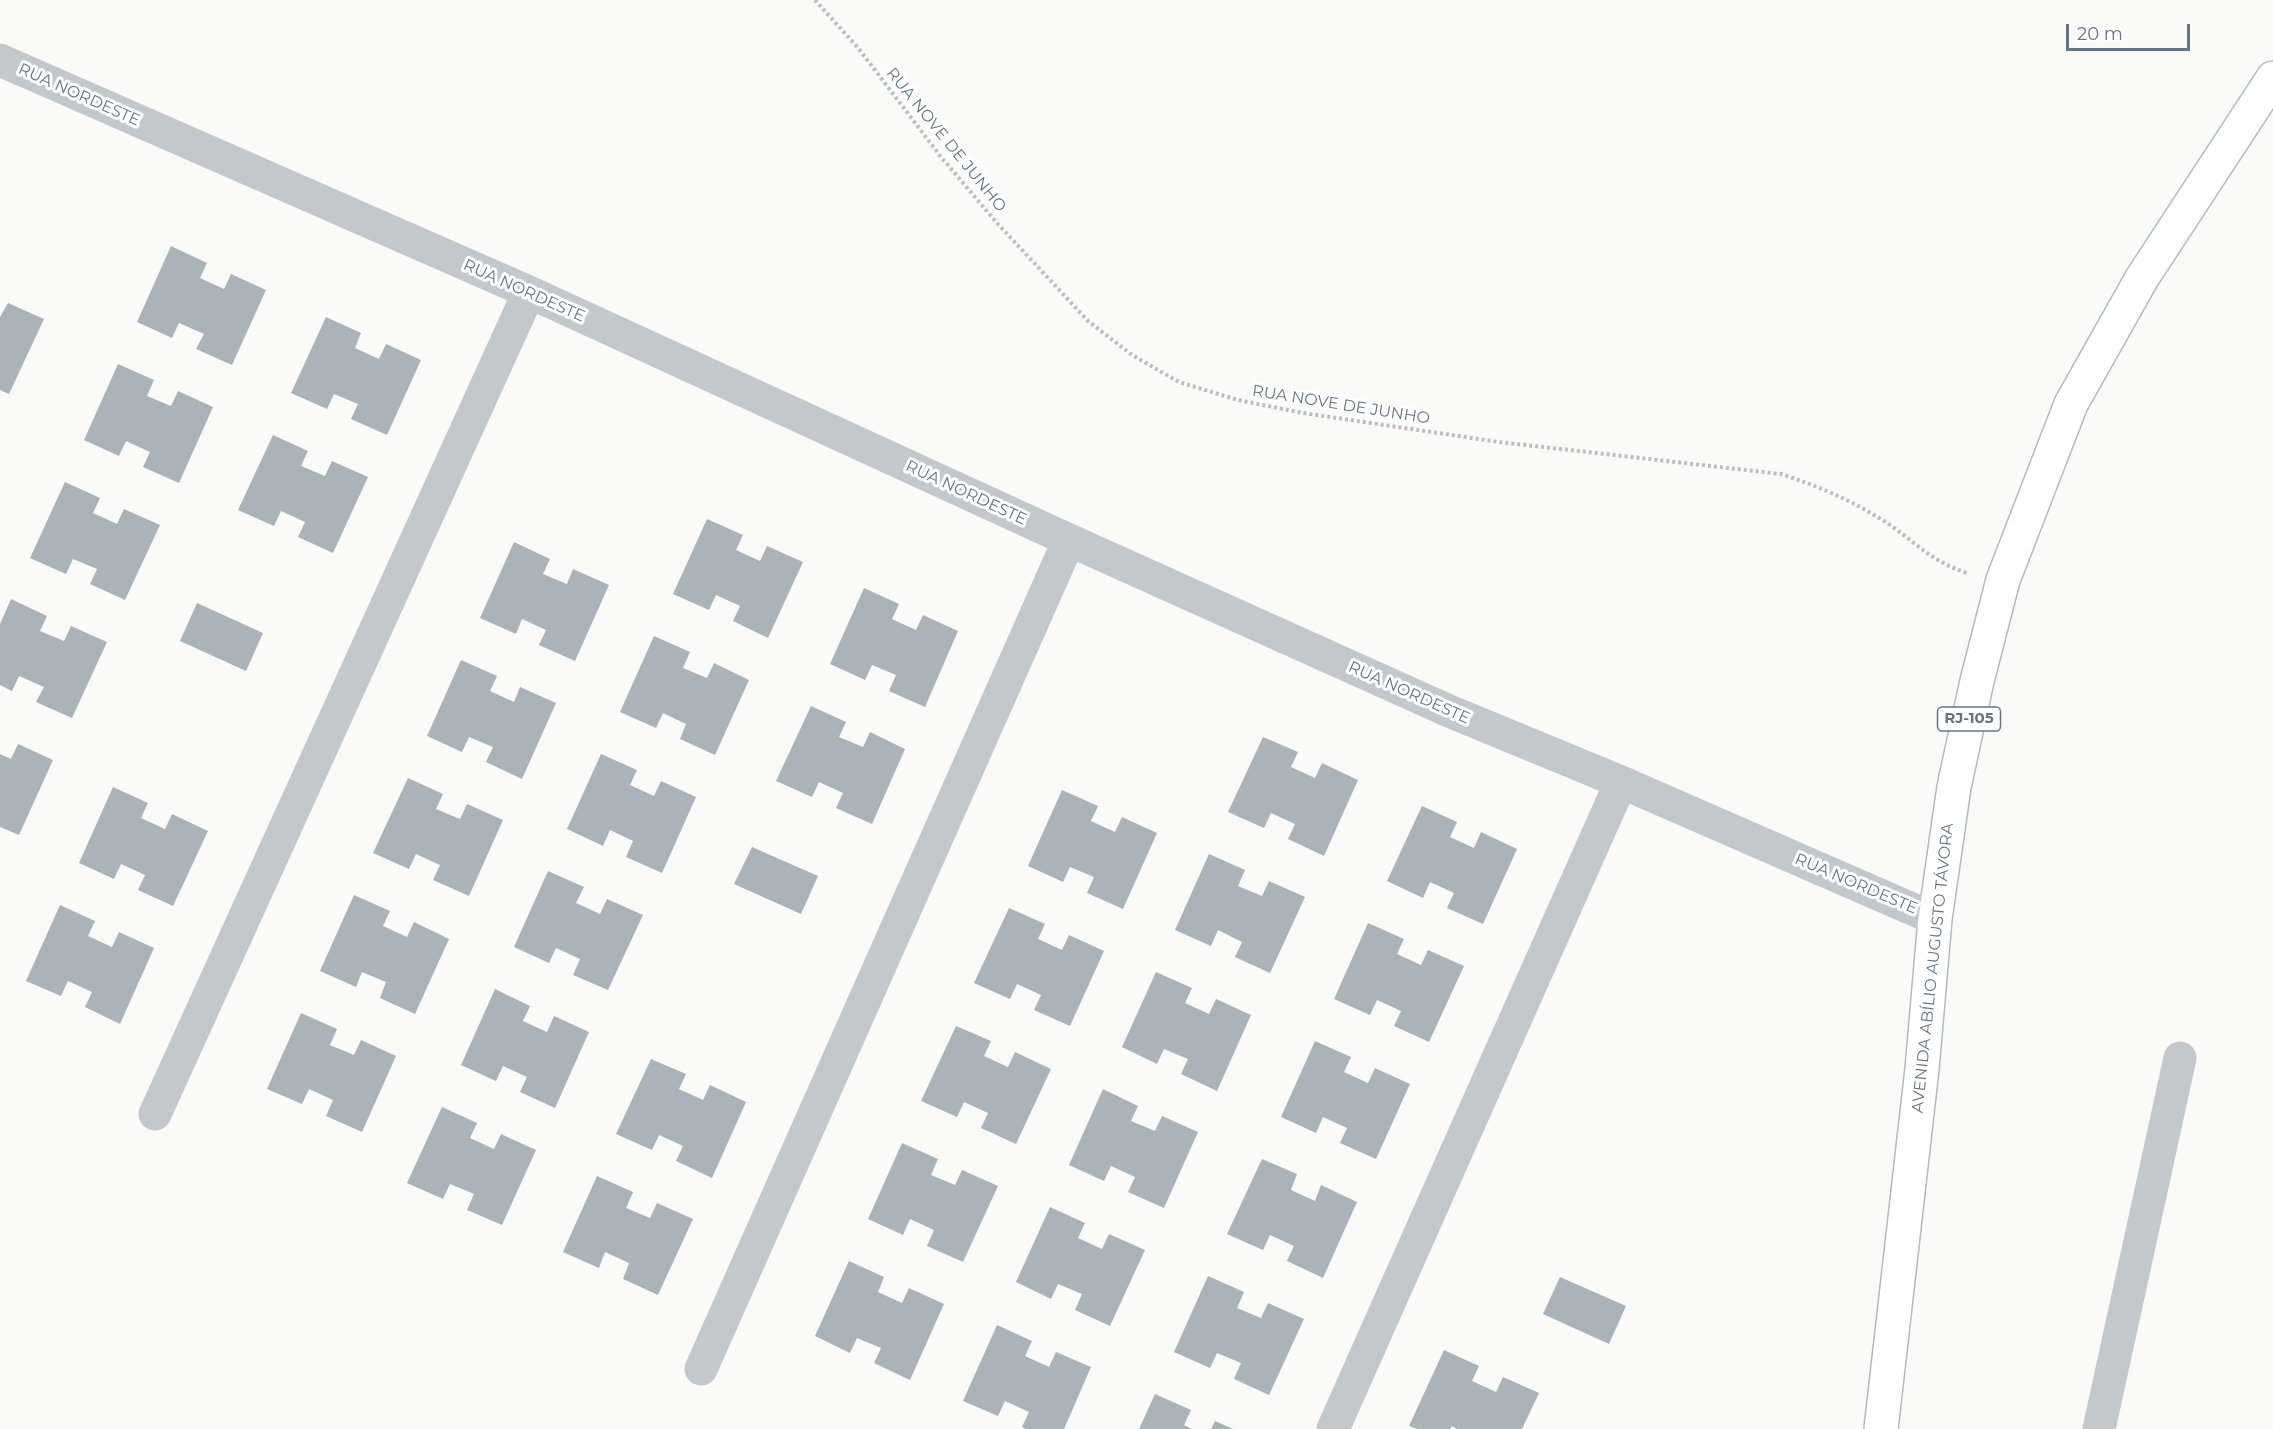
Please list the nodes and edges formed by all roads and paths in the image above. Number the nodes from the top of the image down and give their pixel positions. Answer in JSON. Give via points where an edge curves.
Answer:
{"nodes":[{"id":1,"x":815,"y":0,"type":"edge"},
{"id":2,"x":0,"y":60,"type":"edge"},
{"id":3,"x":2273,"y":78,"type":"edge"},
{"id":4,"x":529,"y":292,"type":"junction"},
{"id":5,"x":1069,"y":540,"type":"junction"},
{"id":6,"x":2003,"y":580,"type":"junction"},
{"id":7,"x":1621,"y":782,"type":"junction"},
{"id":8,"x":1935,"y":919,"type":"junction"},
{"id":9,"x":2180,"y":1058,"type":"dead end"},
{"id":10,"x":155,"y":1114,"type":"dead end"},
{"id":11,"x":701,"y":1369,"type":"dead end"},
{"id":12,"x":1333,"y":1429,"type":"edge"},
{"id":13,"x":1881,"y":1429,"type":"edge"},
{"id":14,"x":2099,"y":1429,"type":"edge"}],
"edges":[{"from":1,"to":6,"type":"path","name":"RUA NOVE DE JUNHO","via":[[859,49],[997,223],[1088,321],[1132,356],[1179,381],[1238,400],[1303,413],[1499,442],[1781,474],[1822,487],[1856,504],[1945,566]]},
{"from":2,"to":4,"type":"street","name":"RUA NORDESTE"},
{"from":3,"to":6,"type":"main road","name":"AVENIDA ABÍLIO AUGUSTO TÁVORA","number":"RJ-105","via":[[2142,278],[2071,404]]},
{"from":4,"to":5,"type":"street","name":"RUA NORDESTE"},
{"from":4,"to":10,"type":"street"},
{"from":5,"to":7,"type":"street","name":"RUA NORDESTE","via":[[1449,711]]},
{"from":5,"to":11,"type":"street"},
{"from":6,"to":8,"type":"main road","name":"AVENIDA ABÍLIO AUGUSTO TÁVORA","number":"RJ-105","via":[[1954,787]]},
{"from":7,"to":8,"type":"street","name":"RUA NORDESTE"},
{"from":7,"to":12,"type":"street"},
{"from":8,"to":13,"type":"main road","name":"AVENIDA ABÍLIO AUGUSTO TÁVORA","number":"RJ-105"},
{"from":9,"to":14,"type":"street"}]}
